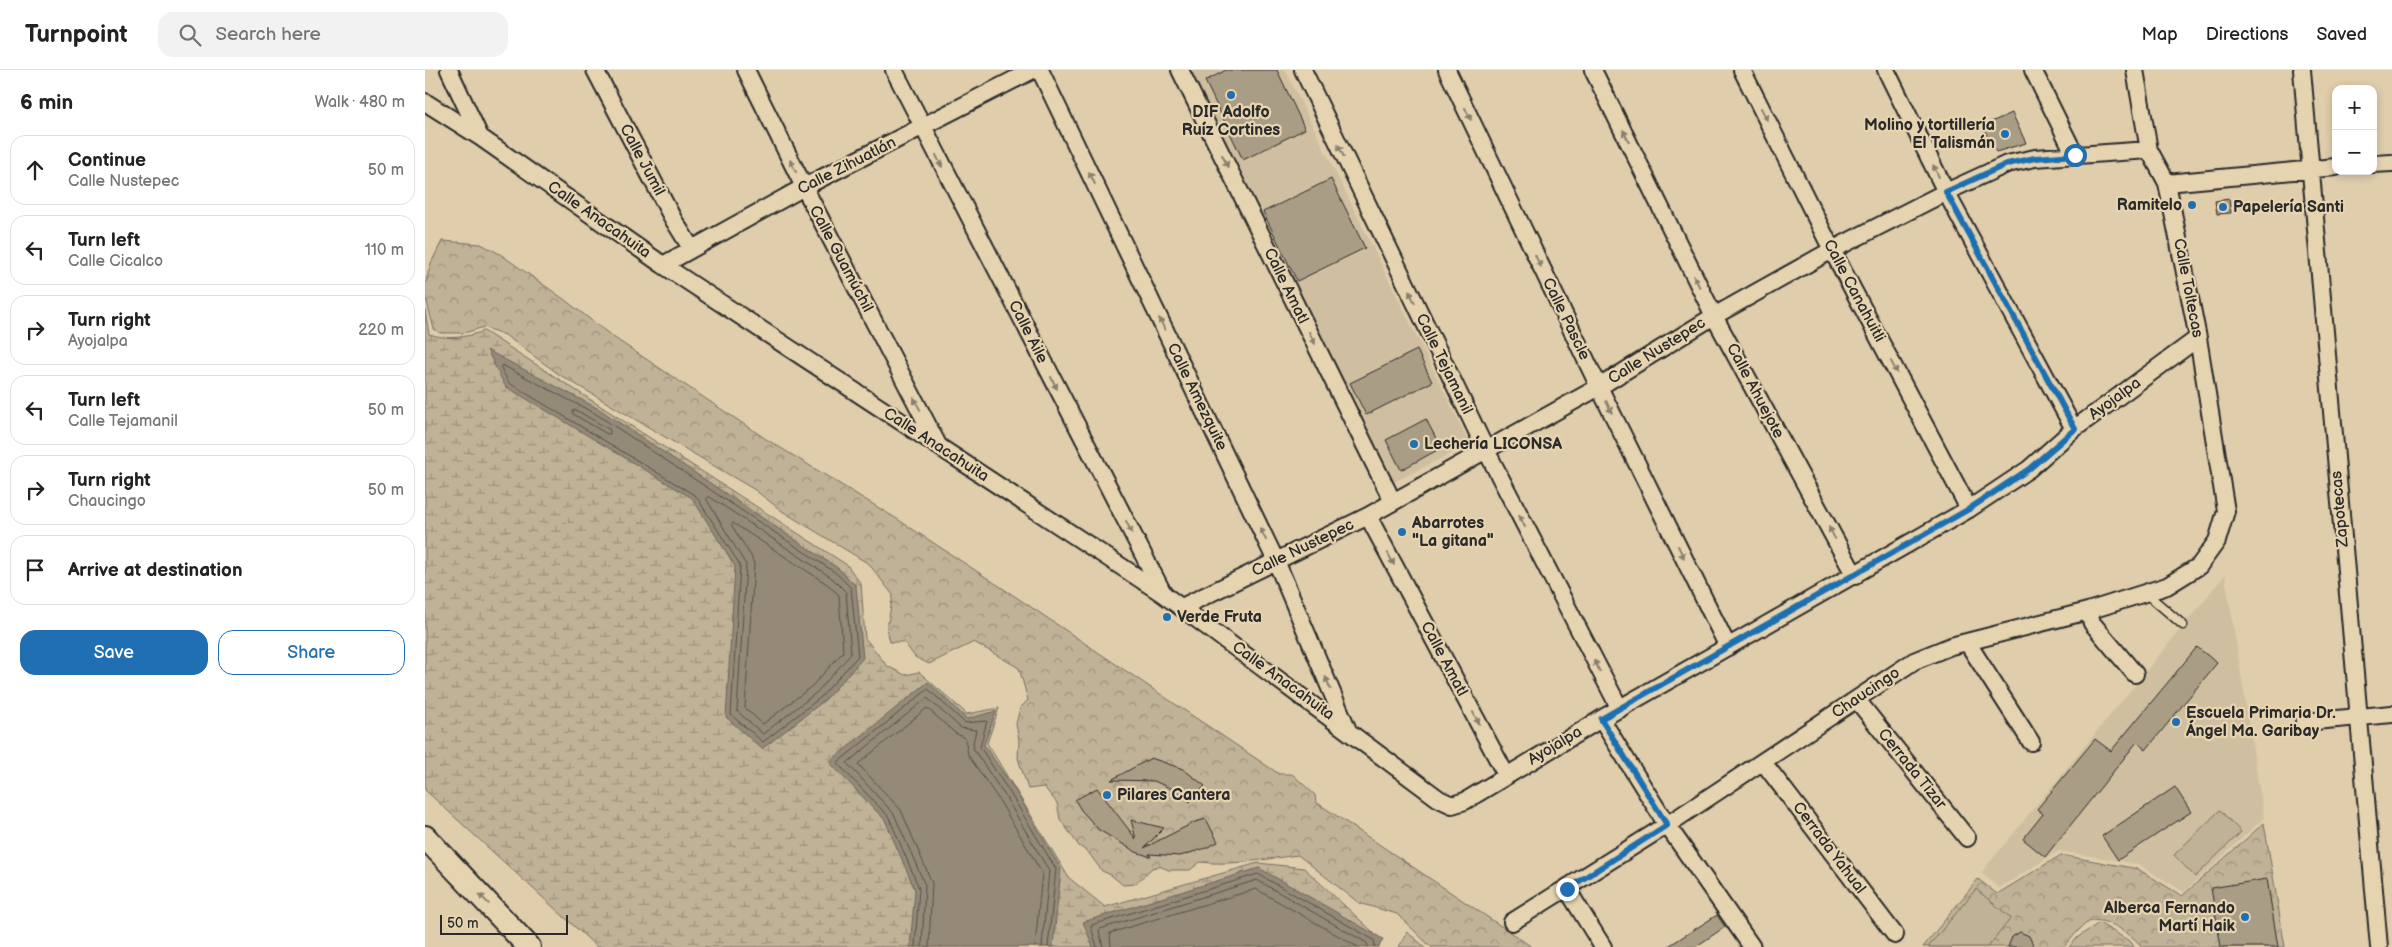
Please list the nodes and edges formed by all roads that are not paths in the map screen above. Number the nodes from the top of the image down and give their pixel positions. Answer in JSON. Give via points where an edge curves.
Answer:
{"nodes":[{"id":1,"x":449,"y":70,"type":"edge"},
{"id":2,"x":595,"y":70,"type":"edge"},
{"id":3,"x":747,"y":70,"type":"edge"},
{"id":4,"x":894,"y":70,"type":"edge"},
{"id":5,"x":1033,"y":70,"type":"edge"},
{"id":6,"x":1040,"y":70,"type":"edge"},
{"id":7,"x":1180,"y":70,"type":"edge"},
{"id":8,"x":1303,"y":70,"type":"edge"},
{"id":9,"x":1447,"y":70,"type":"edge"},
{"id":10,"x":1593,"y":70,"type":"edge"},
{"id":11,"x":1742,"y":70,"type":"edge"},
{"id":12,"x":1886,"y":70,"type":"edge"},
{"id":13,"x":2033,"y":70,"type":"edge"},
{"id":14,"x":2135,"y":70,"type":"edge"},
{"id":15,"x":2302,"y":70,"type":"edge"},
{"id":16,"x":425,"y":102,"type":"edge"},
{"id":17,"x":922,"y":128,"type":"junction"},
{"id":18,"x":480,"y":137,"type":"junction"},
{"id":19,"x":2149,"y":150,"type":"junction"},
{"id":20,"x":2075,"y":155,"type":"junction"},
{"id":21,"x":2392,"y":162,"type":"edge"},
{"id":22,"x":2377,"y":164,"type":"edge"},
{"id":23,"x":2332,"y":167,"type":"edge"},
{"id":24,"x":2311,"y":169,"type":"junction"},
{"id":25,"x":2167,"y":183,"type":"junction"},
{"id":26,"x":804,"y":188,"type":"junction"},
{"id":27,"x":1946,"y":192,"type":"junction"},
{"id":28,"x":691,"y":248,"type":"junction"},
{"id":29,"x":1832,"y":250,"type":"junction"},
{"id":30,"x":663,"y":265,"type":"junction"},
{"id":31,"x":1714,"y":316,"type":"junction"},
{"id":32,"x":2198,"y":338,"type":"junction"},
{"id":33,"x":1599,"y":387,"type":"junction"},
{"id":34,"x":2075,"y":429,"type":"junction"},
{"id":35,"x":939,"y":447,"type":"junction"},
{"id":36,"x":1486,"y":450,"type":"junction"},
{"id":37,"x":1393,"y":502,"type":"junction"},
{"id":38,"x":1969,"y":509,"type":"junction"},
{"id":39,"x":2227,"y":511,"type":"joint"},
{"id":40,"x":1368,"y":516,"type":"junction"},
{"id":41,"x":1276,"y":561,"type":"junction"},
{"id":42,"x":1855,"y":576,"type":"junction"},
{"id":43,"x":2146,"y":593,"type":"junction"},
{"id":44,"x":1163,"y":594,"type":"junction"},
{"id":45,"x":1182,"y":607,"type":"junction"},
{"id":46,"x":2087,"y":610,"type":"junction"},
{"id":47,"x":2183,"y":625,"type":"dead end"},
{"id":48,"x":1967,"y":642,"type":"junction"},
{"id":49,"x":1728,"y":647,"type":"junction"},
{"id":50,"x":2135,"y":674,"type":"dead end"},
{"id":51,"x":1857,"y":700,"type":"junction"},
{"id":52,"x":1619,"y":709,"type":"junction"},
{"id":53,"x":2392,"y":714,"type":"edge"},
{"id":54,"x":2357,"y":718,"type":"junction"},
{"id":55,"x":1601,"y":719,"type":"junction"},
{"id":56,"x":2304,"y":722,"type":"dead end"},
{"id":57,"x":1347,"y":728,"type":"junction"},
{"id":58,"x":2031,"y":742,"type":"dead end"},
{"id":59,"x":1763,"y":762,"type":"junction"},
{"id":60,"x":1506,"y":776,"type":"junction"},
{"id":61,"x":1439,"y":799,"type":"joint"},
{"id":62,"x":1667,"y":825,"type":"junction"},
{"id":63,"x":425,"y":837,"type":"edge"},
{"id":64,"x":1967,"y":838,"type":"dead end"},
{"id":65,"x":1567,"y":889,"type":"junction"},
{"id":66,"x":1512,"y":922,"type":"dead end"},
{"id":67,"x":1895,"y":935,"type":"dead end"},
{"id":68,"x":529,"y":947,"type":"edge"},
{"id":69,"x":1603,"y":947,"type":"edge"},
{"id":70,"x":1752,"y":947,"type":"edge"},
{"id":71,"x":2379,"y":947,"type":"edge"}],
"edges":[{"from":1,"to":18,"type":"street"},
{"from":2,"to":28,"type":"street","name":"Calle Jumil"},
{"from":26,"to":3,"type":"street","name":"Calle Guamúchil","one_way":true},
{"from":4,"to":17,"type":"street","name":"Calle Aile"},
{"from":5,"to":17,"type":"street","name":"Calle Zihuatlán"},
{"from":41,"to":6,"type":"street","name":"Calle Amezquite","one_way":true},
{"from":7,"to":37,"type":"street","name":"Calle Amatl","one_way":true},
{"from":36,"to":8,"type":"street","name":"Calle Tejamanil","one_way":true},
{"from":9,"to":33,"type":"street","name":"Calle Pascle","one_way":true},
{"from":31,"to":10,"type":"street","name":"Calle Ahuejote","one_way":true},
{"from":11,"to":29,"type":"street","name":"Calle Canahuitli","one_way":true},
{"from":27,"to":12,"type":"street","one_way":true},
{"from":13,"to":20,"type":"street"},
{"from":14,"to":19,"type":"street","name":"Calle Toltecas"},
{"from":15,"to":24,"type":"street","name":"Zapotecas"},
{"from":16,"to":18,"type":"street","name":"Calle Anacahuita"},
{"from":17,"to":26,"type":"street","name":"Calle Zihuatlán"},
{"from":17,"to":44,"type":"street","name":"Calle Aile","one_way":true},
{"from":18,"to":30,"type":"street","name":"Calle Anacahuita"},
{"from":19,"to":20,"type":"street","name":"Calle Nustepec"},
{"from":19,"to":25,"type":"street","name":"Calle Toltecas"},
{"from":20,"to":27,"type":"street","name":"Calle Nustepec","via":[[2007,164]]},
{"from":21,"to":22,"type":"street"},
{"from":23,"to":24,"type":"street"},
{"from":24,"to":25,"type":"street"},
{"from":24,"to":54,"type":"street","name":"Zapotecas"},
{"from":25,"to":32,"type":"street","name":"Calle Toltecas"},
{"from":26,"to":28,"type":"street","name":"Calle Zihuatlán"},
{"from":35,"to":26,"type":"street","name":"Calle Guamúchil","one_way":true},
{"from":27,"to":29,"type":"street","name":"Calle Nustepec"},
{"from":27,"to":34,"type":"street"},
{"from":28,"to":30,"type":"street","name":"Calle Zihuatlán"},
{"from":29,"to":31,"type":"street","name":"Calle Nustepec"},
{"from":29,"to":38,"type":"street","name":"Calle Canahuitli","one_way":true},
{"from":30,"to":35,"type":"street","name":"Calle Anacahuita"},
{"from":31,"to":33,"type":"street","name":"Calle Nustepec"},
{"from":42,"to":31,"type":"street","name":"Calle Ahuejote","one_way":true},
{"from":32,"to":34,"type":"street","name":"Ayojalpa"},
{"from":32,"to":39,"type":"street","name":"Calle Toltecas"},
{"from":33,"to":36,"type":"street","name":"Calle Nustepec"},
{"from":33,"to":49,"type":"street","name":"Calle Pascle","one_way":true},
{"from":34,"to":38,"type":"street","name":"Ayojalpa","via":[[2029,469]]},
{"from":35,"to":44,"type":"street","name":"Calle Anacahuita"},
{"from":36,"to":37,"type":"street","name":"Calle Nustepec"},
{"from":52,"to":36,"type":"street","name":"Calle Tejamanil","one_way":true},
{"from":37,"to":40,"type":"street","name":"Calle Nustepec"},
{"from":38,"to":42,"type":"street","name":"Ayojalpa"},
{"from":39,"to":43,"type":"street","name":"Chaucingo","via":[[2217,541],[2199,566],[2167,586]]},
{"from":40,"to":41,"type":"street","name":"Calle Nustepec"},
{"from":40,"to":60,"type":"street","name":"Calle Amatl","one_way":true},
{"from":41,"to":45,"type":"street","name":"Calle Nustepec"},
{"from":57,"to":41,"type":"street","name":"Calle Amezquite","one_way":true},
{"from":42,"to":49,"type":"street","name":"Ayojalpa"},
{"from":43,"to":46,"type":"street","name":"Chaucingo"},
{"from":43,"to":47,"type":"lane"},
{"from":44,"to":45,"type":"street","name":"Calle Anacahuita"},
{"from":45,"to":57,"type":"street","name":"Calle Anacahuita"},
{"from":46,"to":48,"type":"street","name":"Chaucingo"},
{"from":46,"to":50,"type":"street","via":[[2093,623]]},
{"from":48,"to":51,"type":"street","name":"Chaucingo","via":[[1914,661]]},
{"from":48,"to":58,"type":"street"},
{"from":49,"to":52,"type":"street","name":"Ayojalpa"},
{"from":51,"to":59,"type":"street","name":"Chaucingo"},
{"from":51,"to":64,"type":"street","name":"Cerrada Tizar"},
{"from":52,"to":55,"type":"street","name":"Ayojalpa"},
{"from":53,"to":54,"type":"street"},
{"from":54,"to":56,"type":"street"},
{"from":54,"to":71,"type":"street","name":"Zapotecas"},
{"from":55,"to":60,"type":"street","name":"Ayojalpa"},
{"from":55,"to":62,"type":"street"},
{"from":57,"to":61,"type":"street","name":"Calle Anacahuita"},
{"from":59,"to":62,"type":"street","name":"Chaucingo"},
{"from":59,"to":67,"type":"street","name":"Cerrada Yahual"},
{"from":60,"to":61,"type":"street","name":"Ayojalpa","via":[[1465,801],[1452,804]]},
{"from":62,"to":65,"type":"street","name":"Chaucingo"},
{"from":62,"to":70,"type":"street"},
{"from":68,"to":63,"type":"main road","one_way":true},
{"from":65,"to":66,"type":"street","name":"Chaucingo"},
{"from":65,"to":69,"type":"street"}]}
